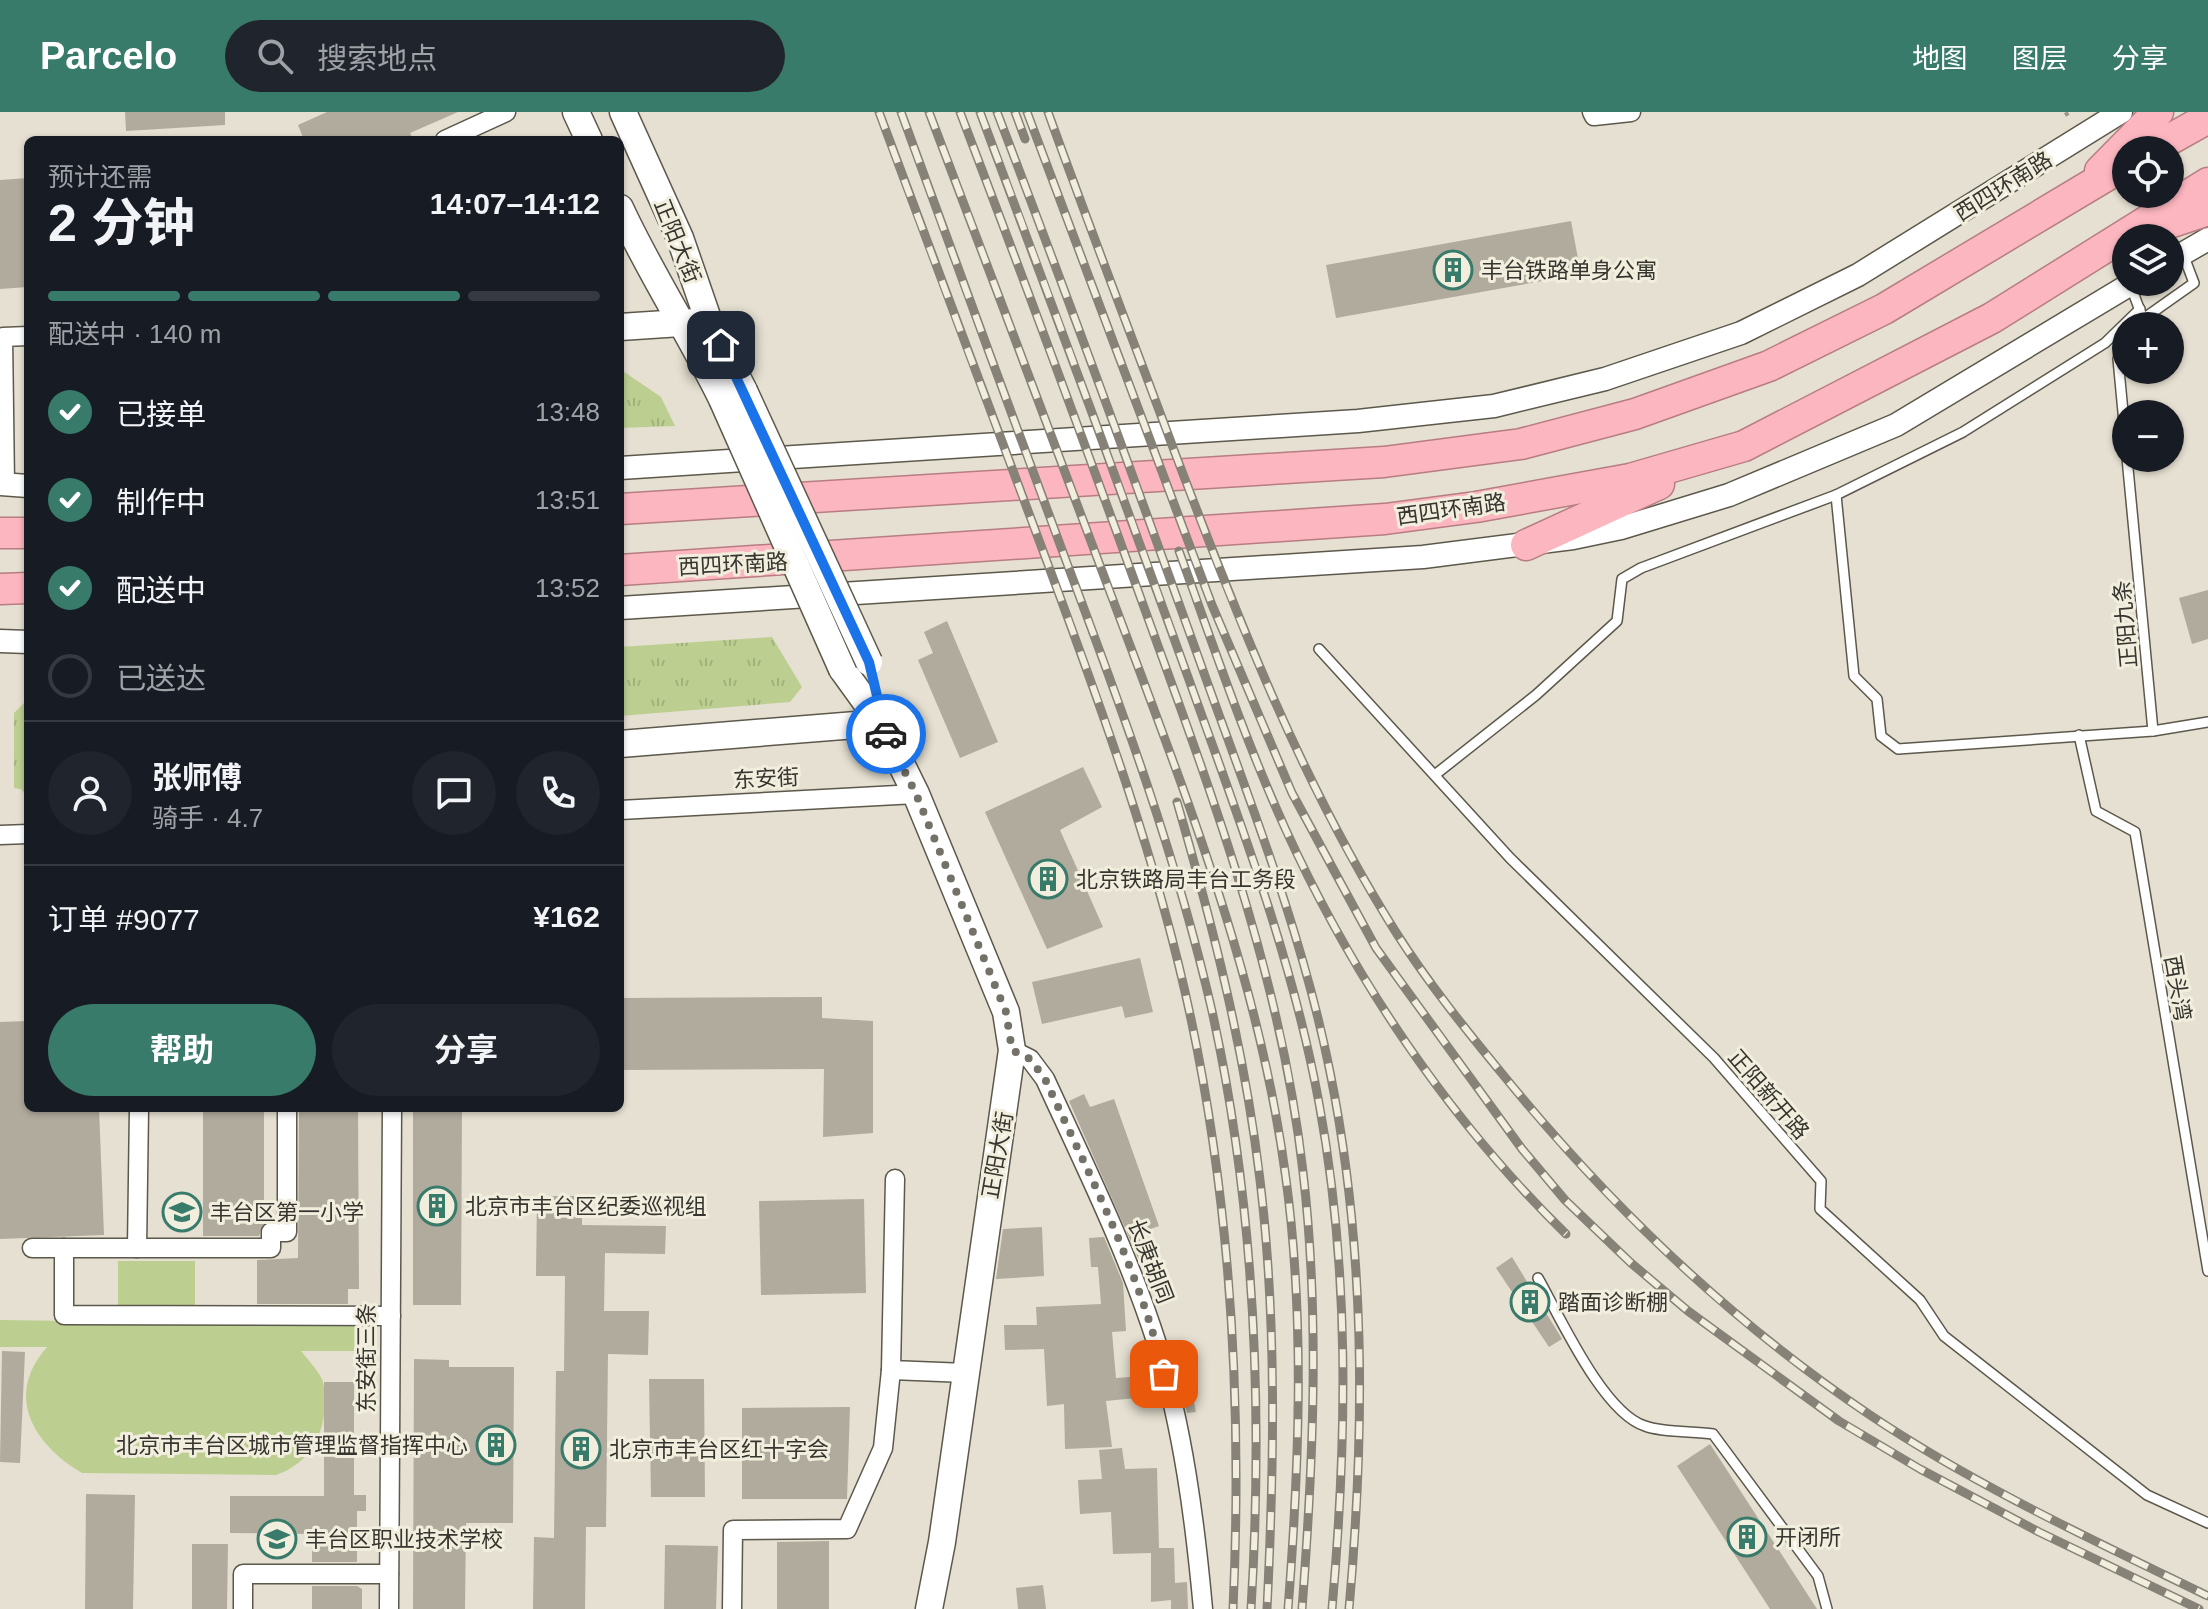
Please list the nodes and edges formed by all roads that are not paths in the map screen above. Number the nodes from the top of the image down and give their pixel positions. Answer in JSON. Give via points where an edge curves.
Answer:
{"nodes":[{"id":1,"x":506,"y":112,"type":"edge"},
{"id":2,"x":576,"y":112,"type":"edge"},
{"id":3,"x":623,"y":112,"type":"edge"},
{"id":4,"x":1631,"y":112,"type":"edge"},
{"id":5,"x":2121,"y":112,"type":"edge"},
{"id":6,"x":2158,"y":112,"type":"edge"},
{"id":7,"x":1593,"y":114,"type":"edge"},
{"id":8,"x":2208,"y":118,"type":"edge"},
{"id":9,"x":454,"y":136,"type":"edge"},
{"id":10,"x":587,"y":136,"type":"edge"},
{"id":11,"x":2176,"y":136,"type":"edge"},
{"id":12,"x":2112,"y":172,"type":"edge"},
{"id":13,"x":2208,"y":183,"type":"edge"},
{"id":14,"x":2085,"y":187,"type":"junction"},
{"id":15,"x":2208,"y":210,"type":"edge"},
{"id":16,"x":624,"y":217,"type":"edge"},
{"id":17,"x":2143,"y":224,"type":"edge"},
{"id":18,"x":2165,"y":224,"type":"edge"},
{"id":19,"x":2208,"y":239,"type":"edge"},
{"id":20,"x":2112,"y":243,"type":"edge"},
{"id":21,"x":2184,"y":253,"type":"edge"},
{"id":22,"x":2184,"y":269,"type":"edge"},
{"id":23,"x":2184,"y":289,"type":"edge"},
{"id":24,"x":2112,"y":295,"type":"edge"},
{"id":25,"x":2174,"y":296,"type":"edge"},
{"id":26,"x":2148,"y":312,"type":"edge"},
{"id":27,"x":697,"y":322,"type":"junction"},
{"id":28,"x":624,"y":327,"type":"edge"},
{"id":29,"x":24,"y":336,"type":"edge"},
{"id":30,"x":2112,"y":338,"type":"edge"},
{"id":31,"x":733,"y":395,"type":"junction"},
{"id":32,"x":1744,"y":446,"type":"junction"},
{"id":33,"x":624,"y":468,"type":"edge"},
{"id":34,"x":2128,"y":472,"type":"edge"},
{"id":35,"x":11,"y":485,"type":"edge"},
{"id":36,"x":1836,"y":495,"type":"junction"},
{"id":37,"x":624,"y":509,"type":"edge"},
{"id":38,"x":0,"y":533,"type":"edge"},
{"id":39,"x":24,"y":533,"type":"edge"},
{"id":40,"x":1526,"y":545,"type":"junction"},
{"id":41,"x":624,"y":570,"type":"edge"},
{"id":42,"x":24,"y":588,"type":"edge"},
{"id":43,"x":0,"y":589,"type":"edge"},
{"id":44,"x":624,"y":608,"type":"edge"},
{"id":45,"x":0,"y":641,"type":"edge"},
{"id":46,"x":24,"y":642,"type":"edge"},
{"id":47,"x":1319,"y":649,"type":"dead end"},
{"id":48,"x":2208,"y":722,"type":"edge"},
{"id":49,"x":881,"y":723,"type":"junction"},
{"id":50,"x":2153,"y":731,"type":"junction"},
{"id":51,"x":2079,"y":735,"type":"junction"},
{"id":52,"x":624,"y":744,"type":"edge"},
{"id":53,"x":1436,"y":774,"type":"junction"},
{"id":54,"x":916,"y":794,"type":"junction"},
{"id":55,"x":624,"y":810,"type":"edge"},
{"id":56,"x":24,"y":834,"type":"edge"},
{"id":57,"x":0,"y":835,"type":"edge"},
{"id":58,"x":1012,"y":1050,"type":"junction"},
{"id":59,"x":139,"y":1112,"type":"edge"},
{"id":60,"x":287,"y":1112,"type":"edge"},
{"id":61,"x":392,"y":1112,"type":"edge"},
{"id":62,"x":895,"y":1179,"type":"dead end"},
{"id":63,"x":32,"y":1248,"type":"dead end"},
{"id":64,"x":64,"y":1248,"type":"junction"},
{"id":65,"x":137,"y":1248,"type":"junction"},
{"id":66,"x":2208,"y":1271,"type":"edge"},
{"id":67,"x":1538,"y":1278,"type":"dead end"},
{"id":68,"x":391,"y":1316,"type":"junction"},
{"id":69,"x":891,"y":1370,"type":"junction"},
{"id":70,"x":966,"y":1373,"type":"junction"},
{"id":71,"x":2208,"y":1523,"type":"edge"},
{"id":72,"x":389,"y":1574,"type":"junction"},
{"id":73,"x":243,"y":1609,"type":"edge"},
{"id":74,"x":389,"y":1609,"type":"edge"},
{"id":75,"x":732,"y":1609,"type":"edge"},
{"id":76,"x":929,"y":1609,"type":"edge"},
{"id":77,"x":1203,"y":1609,"type":"edge"},
{"id":78,"x":1827,"y":1609,"type":"edge"}],
"edges":[{"from":1,"to":9,"type":"street"},
{"from":2,"to":10,"type":"main road"},
{"from":3,"to":27,"type":"main road","name":"正阳大街","via":[[680,238]]},
{"from":4,"to":7,"type":"street"},
{"from":5,"to":33,"type":"street","name":"西四环南路","via":[[1858,275],[1741,333],[1605,379],[1494,406],[1343,422]]},
{"from":6,"to":14,"type":"highway"},
{"from":8,"to":11,"type":"highway"},
{"from":12,"to":14,"type":"highway","name":"西四环南路"},
{"from":13,"to":17,"type":"highway","name":"西四环南路"},
{"from":14,"to":37,"type":"highway","name":"西四环南路","via":[[1884,309],[1769,366],[1635,414],[1521,444],[1384,462]]},
{"from":15,"to":18,"type":"highway"},
{"from":16,"to":27,"type":"main road","name":"正阳大街","via":[[643,258]]},
{"from":19,"to":21,"type":"street"},
{"from":20,"to":32,"type":"highway","name":"西四环南路","via":[[1992,318]]},
{"from":22,"to":23,"type":"lane","via":[[2194,283]]},
{"from":24,"to":40,"type":"street","name":"西四环南路","via":[[1896,425],[1821,460],[1621,528]]},
{"from":25,"to":26,"type":"lane"},
{"from":27,"to":28,"type":"main road"},
{"from":27,"to":31,"type":"main road","name":"正阳大街"},
{"from":29,"to":35,"type":"street","via":[[3,337]]},
{"from":30,"to":36,"type":"lane","via":[[1963,432]]},
{"from":31,"to":49,"type":"main road","name":"正阳大街","bridge":true,"via":[[842,669]]},
{"from":31,"to":49,"type":"main road","name":"正阳大街","bridge":true,"via":[[869,662]]},
{"from":32,"to":40,"type":"highway"},
{"from":32,"to":41,"type":"highway","name":"西四环南路","via":[[1630,479],[1385,519]]},
{"from":34,"to":50,"type":"lane","name":"正阳九条"},
{"from":36,"to":51,"type":"lane","via":[[1854,676],[1877,699],[1881,736],[1898,749]]},
{"from":36,"to":53,"type":"lane","via":[[1622,579],[1617,621],[1536,695]]},
{"from":38,"to":39,"type":"highway"},
{"from":40,"to":44,"type":"street","name":"西四环南路","via":[[1407,558]]},
{"from":42,"to":43,"type":"highway"},
{"from":45,"to":46,"type":"street"},
{"from":47,"to":53,"type":"lane","name":"正阳新开路"},
{"from":48,"to":50,"type":"lane"},
{"from":49,"to":52,"type":"main road"},
{"from":49,"to":54,"type":"main road","name":"正阳大街"},
{"from":50,"to":51,"type":"lane"},
{"from":51,"to":66,"type":"lane","name":"西头湾","via":[[2096,811],[2135,832]]},
{"from":53,"to":71,"type":"lane","name":"正阳新开路","via":[[1510,858],[1714,1058],[1821,1181],[1820,1209],[1920,1300],[1944,1336],[2147,1495]]},
{"from":54,"to":55,"type":"street","name":"东安街"},
{"from":54,"to":58,"type":"main road","name":"正阳大街","via":[[1006,1012]]},
{"from":56,"to":57,"type":"street"},
{"from":58,"to":70,"type":"main road","name":"正阳大街"},
{"from":58,"to":77,"type":"street","name":"长庚胡同","via":[[1030,1059],[1045,1079],[1108,1215],[1157,1345],[1196,1529]]},
{"from":59,"to":65,"type":"street"},
{"from":60,"to":65,"type":"street","via":[[287,1232],[271,1232],[271,1248]]},
{"from":61,"to":68,"type":"street","name":"东安街三条"},
{"from":62,"to":69,"type":"street"},
{"from":63,"to":64,"type":"street"},
{"from":64,"to":65,"type":"street"},
{"from":64,"to":68,"type":"street","via":[[64,1315]]},
{"from":67,"to":78,"type":"lane","via":[[1583,1360],[1616,1406],[1644,1426],[1713,1434],[1818,1576]]},
{"from":68,"to":72,"type":"street","name":"东安街三条"},
{"from":69,"to":70,"type":"street"},
{"from":69,"to":75,"type":"street","via":[[883,1448],[847,1529],[733,1530]]},
{"from":70,"to":76,"type":"main road","name":"正阳大街"},
{"from":72,"to":73,"type":"street","via":[[243,1574]]},
{"from":72,"to":74,"type":"street","name":"东安街三条"}]}
